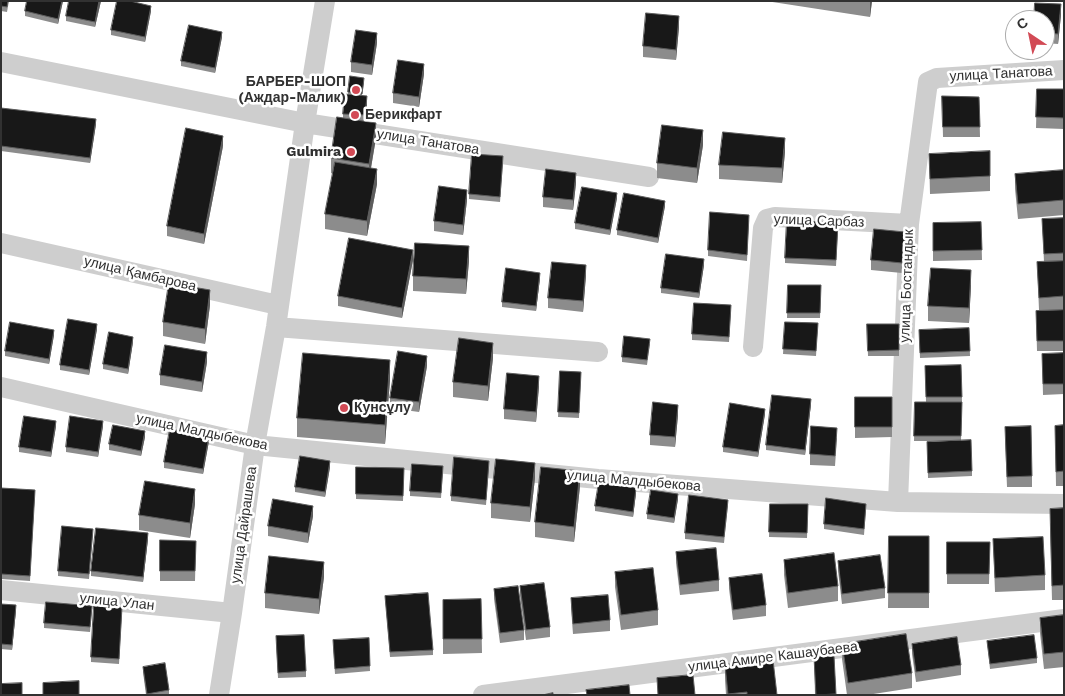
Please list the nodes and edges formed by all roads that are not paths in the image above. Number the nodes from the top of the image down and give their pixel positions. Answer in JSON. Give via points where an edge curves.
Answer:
{"nodes":[{"id":1,"x":325,"y":1,"type":"edge"},
{"id":2,"x":1,"y":62,"type":"edge"},
{"id":3,"x":1064,"y":70,"type":"edge"},
{"id":4,"x":937,"y":78,"type":"joint"},
{"id":5,"x":305,"y":123,"type":"junction"},
{"id":6,"x":649,"y":177,"type":"dead end"},
{"id":7,"x":909,"y":224,"type":"junction"},
{"id":8,"x":1,"y":243,"type":"edge"},
{"id":9,"x":278,"y":305,"type":"junction"},
{"id":10,"x":276,"y":327,"type":"junction"},
{"id":11,"x":753,"y":347,"type":"dead end"},
{"id":12,"x":598,"y":352,"type":"dead end"},
{"id":13,"x":1,"y":387,"type":"edge"},
{"id":14,"x":254,"y":445,"type":"junction"},
{"id":15,"x":898,"y":502,"type":"junction"},
{"id":16,"x":1064,"y":504,"type":"edge"},
{"id":17,"x":1,"y":590,"type":"edge"},
{"id":18,"x":232,"y":613,"type":"junction"},
{"id":19,"x":1064,"y":619,"type":"edge"},
{"id":20,"x":218,"y":695,"type":"edge"},
{"id":21,"x":483,"y":695,"type":"edge"}],
"edges":[{"from":1,"to":5,"type":"street","name":"улица Дайрашева"},
{"from":2,"to":5,"type":"street","name":"улица Танатова"},
{"from":3,"to":4,"type":"street","name":"улица Танатова"},
{"from":4,"to":7,"type":"street","name":"улица Бостандык","via":[[928,82]]},
{"from":5,"to":6,"type":"street","name":"улица Танатова"},
{"from":5,"to":9,"type":"street","name":"улица Дайрашева"},
{"from":7,"to":11,"type":"street","name":"улица Сарбаз","via":[[767,219],[762,228]]},
{"from":7,"to":15,"type":"street","name":"улица Бостандык"},
{"from":8,"to":9,"type":"street","name":"улица Қамбарова"},
{"from":9,"to":10,"type":"street","name":"улица Дайрашева"},
{"from":10,"to":12,"type":"street"},
{"from":10,"to":14,"type":"street","name":"улица Дайрашева"},
{"from":13,"to":14,"type":"street","name":"улица Малдыбекова"},
{"from":14,"to":15,"type":"street","name":"улица Малдыбекова","via":[[598,479]]},
{"from":14,"to":18,"type":"street","name":"улица Дайрашева"},
{"from":15,"to":16,"type":"street","name":"улица Малдыбекова"},
{"from":17,"to":18,"type":"street","name":"улица Улан"},
{"from":18,"to":20,"type":"street","name":"улица Дайрашева"},
{"from":19,"to":21,"type":"street","name":"улица Амире Кашаубаева"}]}
